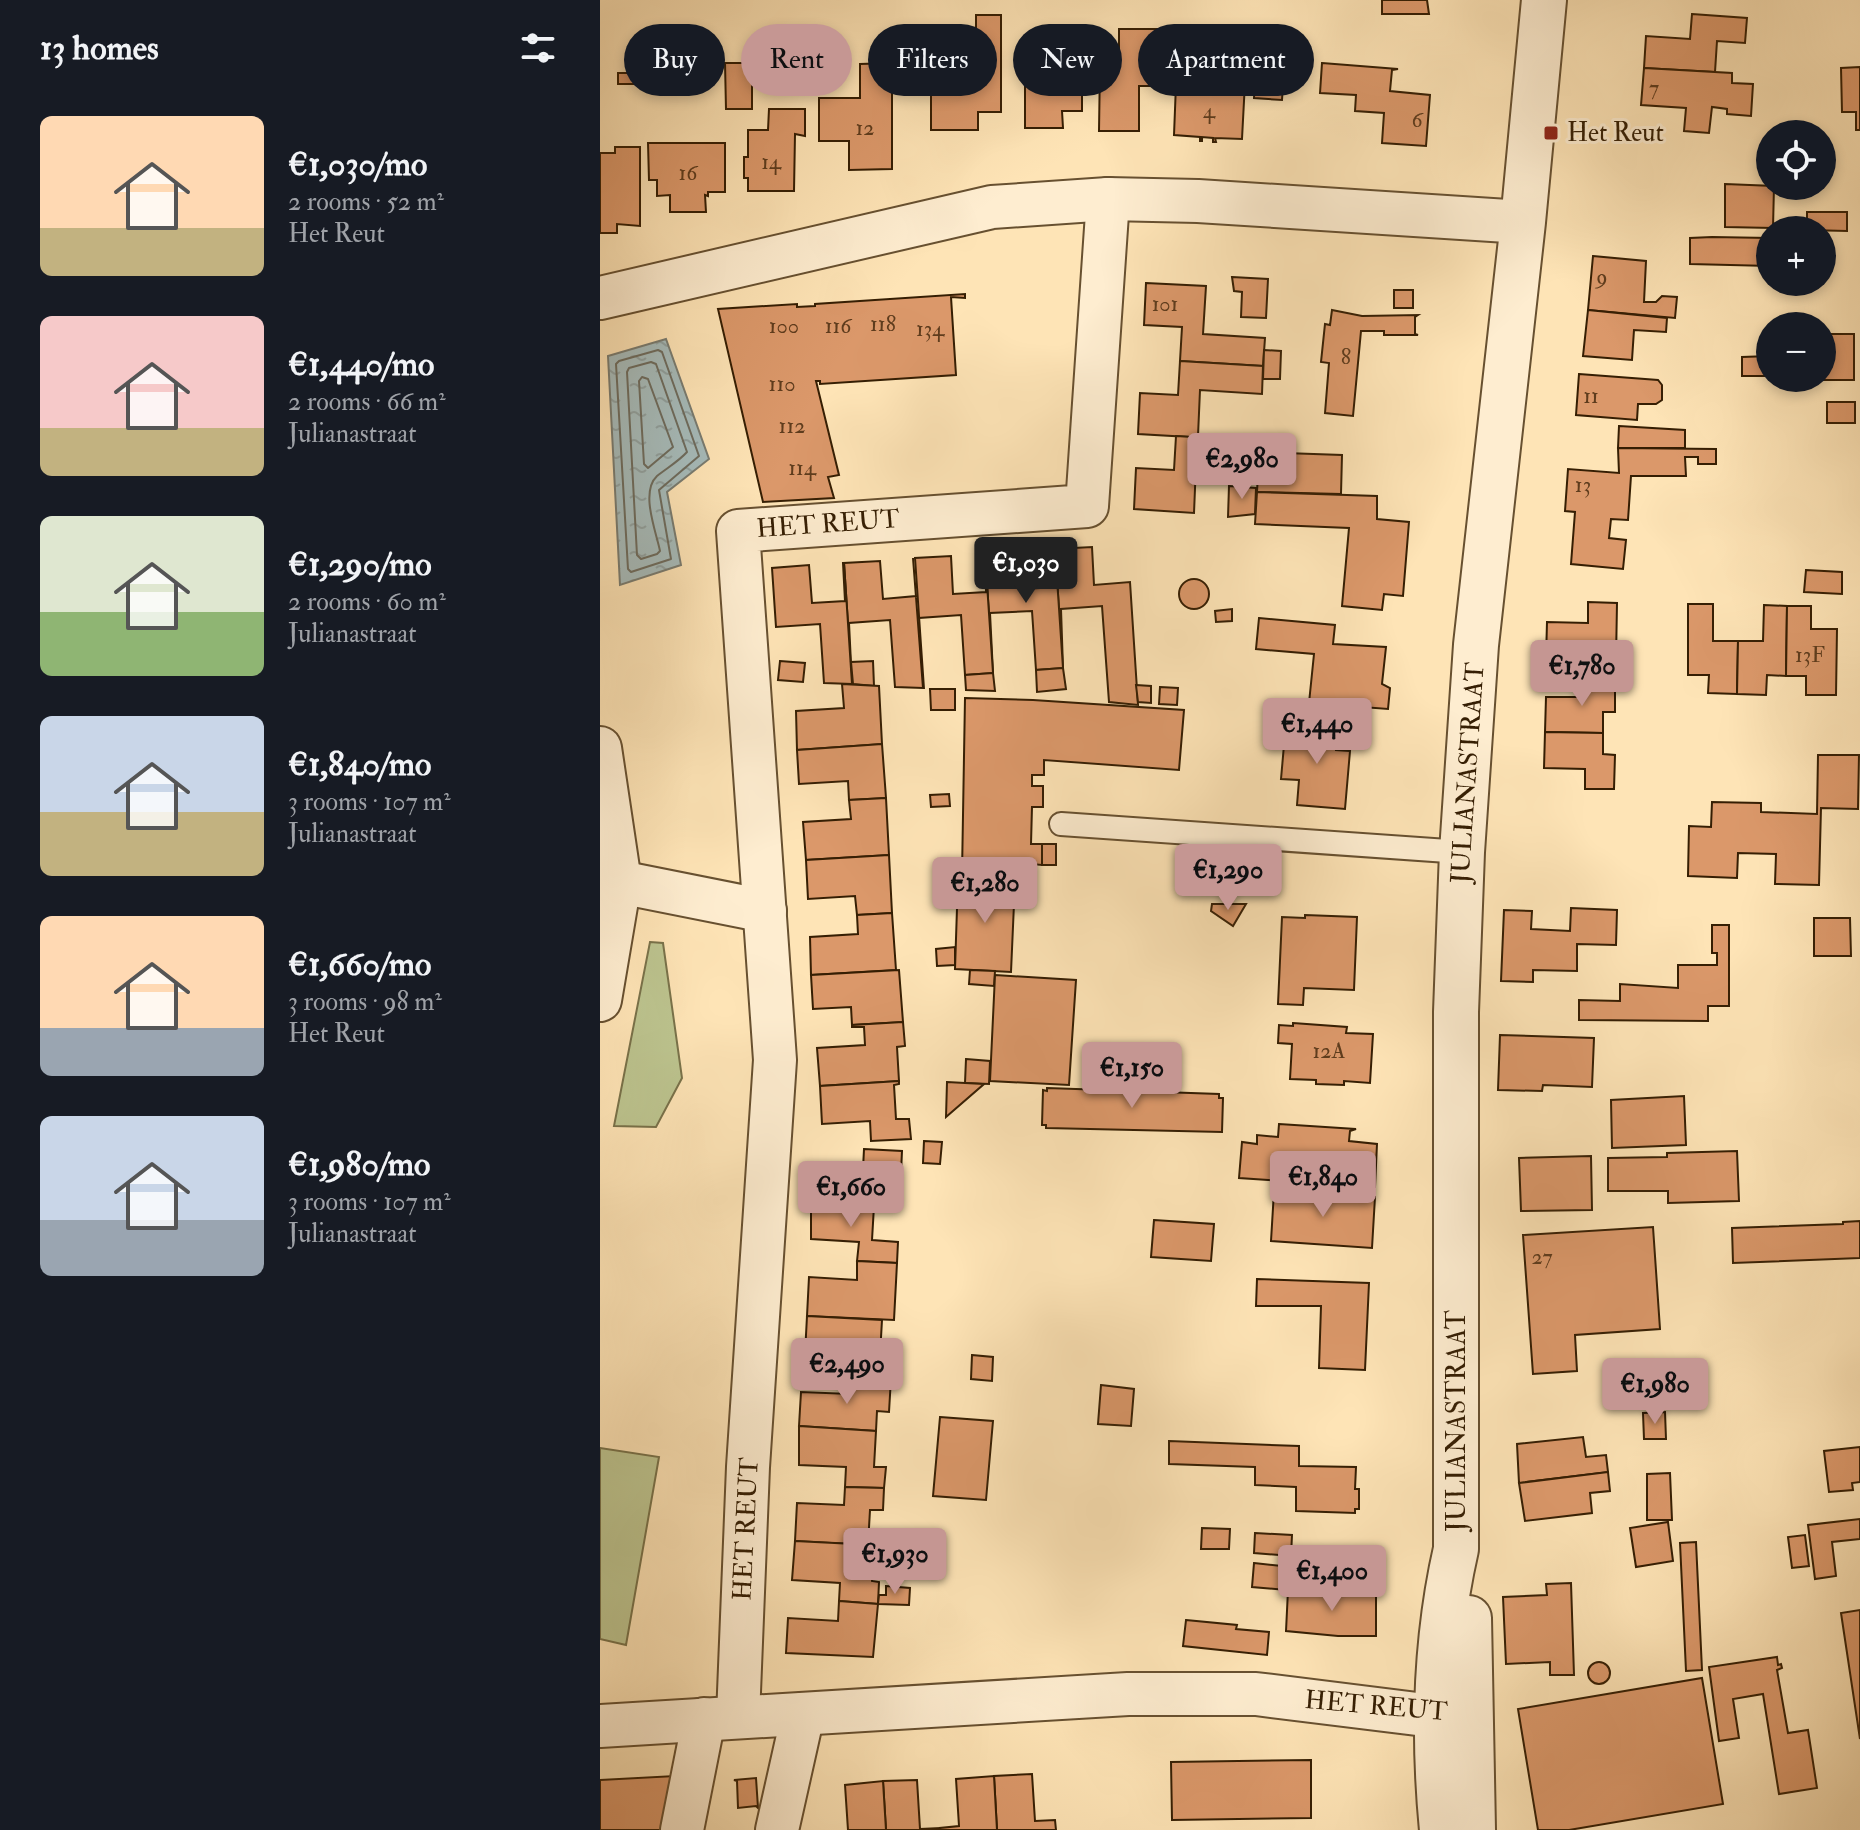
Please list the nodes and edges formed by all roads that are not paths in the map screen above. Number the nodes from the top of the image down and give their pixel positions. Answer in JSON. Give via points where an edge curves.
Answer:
{"nodes":[{"id":1,"x":1544,"y":0,"type":"edge"},
{"id":2,"x":1108,"y":199,"type":"junction"},
{"id":3,"x":1523,"y":222,"type":"junction"},
{"id":4,"x":600,"y":298,"type":"edge"},
{"id":5,"x":600,"y":748,"type":"edge"},
{"id":6,"x":1061,"y":824,"type":"dead end"},
{"id":7,"x":1462,"y":852,"type":"junction"},
{"id":8,"x":610,"y":880,"type":"edge"},
{"id":9,"x":765,"y":911,"type":"junction"},
{"id":10,"x":600,"y":1000,"type":"edge"},
{"id":11,"x":803,"y":1714,"type":"junction"},
{"id":12,"x":1454,"y":1714,"type":"junction"},
{"id":13,"x":721,"y":1718,"type":"junction"},
{"id":14,"x":600,"y":1726,"type":"edge"},
{"id":15,"x":682,"y":1830,"type":"edge"},
{"id":16,"x":777,"y":1830,"type":"edge"},
{"id":17,"x":1442,"y":1830,"type":"edge"},
{"id":18,"x":1473,"y":1830,"type":"edge"}],
"edges":[{"from":1,"to":3,"type":"street","name":"JULIANASTRAAT"},
{"from":2,"to":3,"type":"street"},
{"from":2,"to":4,"type":"street","via":[[992,207]]},
{"from":2,"to":9,"type":"street","name":"HET REUT","via":[[1087,506],[738,531]]},
{"from":3,"to":7,"type":"street","name":"JULIANASTRAAT","via":[[1476,645]]},
{"from":5,"to":8,"type":"street"},
{"from":6,"to":7,"type":"lane"},
{"from":7,"to":12,"type":"street","name":"JULIANASTRAAT","via":[[1456,1012],[1456,1549],[1445,1599]]},
{"from":8,"to":9,"type":"street"},
{"from":8,"to":10,"type":"street"},
{"from":9,"to":13,"type":"street","name":"HET REUT","via":[[775,1060],[748,1467]]},
{"from":11,"to":12,"type":"street","name":"HET REUT","via":[[1128,1694],[1256,1694]]},
{"from":11,"to":13,"type":"street","name":"HET REUT"},
{"from":11,"to":16,"type":"street"},
{"from":12,"to":17,"type":"street","name":"JULIANASTRAAT"},
{"from":12,"to":18,"type":"street","name":"JULIANASTRAAT"},
{"from":13,"to":14,"type":"street","name":"HET REUT"},
{"from":13,"to":15,"type":"street","name":"HET REUT"}]}
